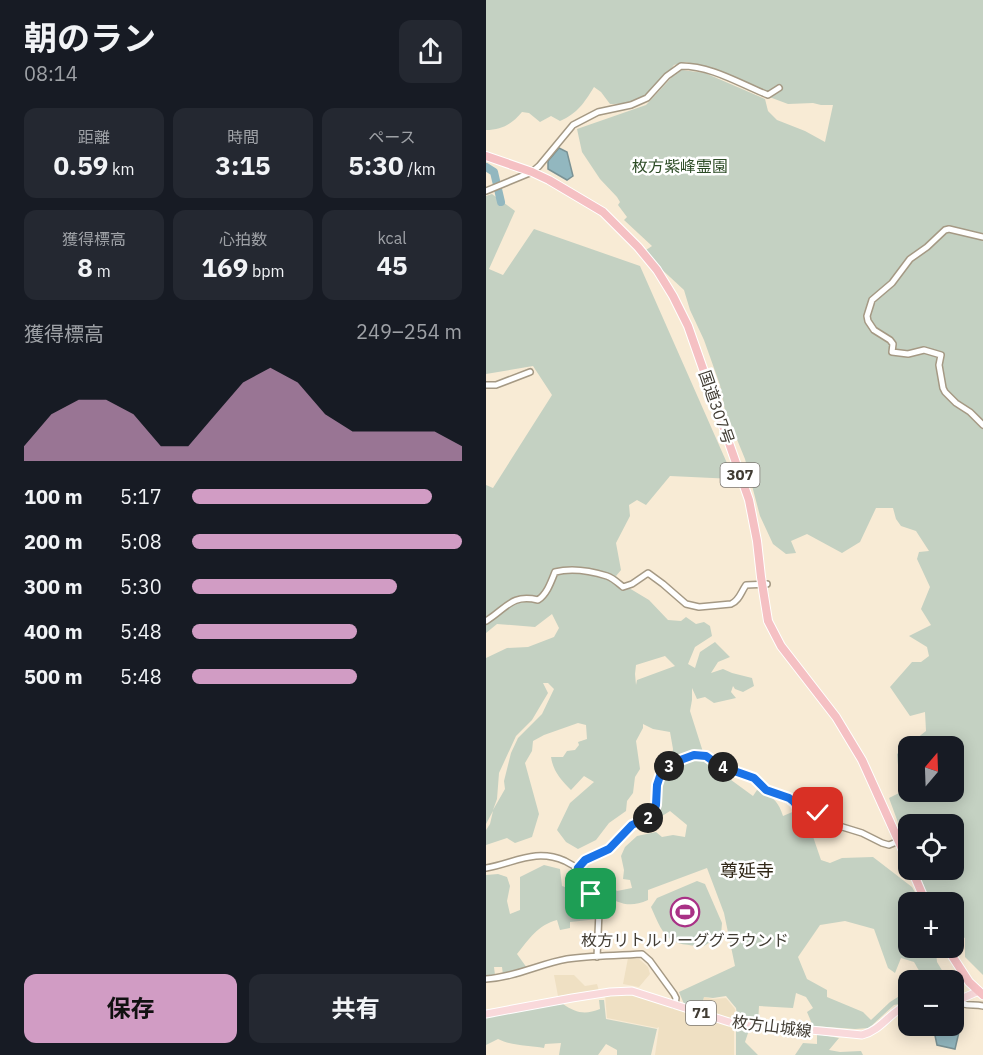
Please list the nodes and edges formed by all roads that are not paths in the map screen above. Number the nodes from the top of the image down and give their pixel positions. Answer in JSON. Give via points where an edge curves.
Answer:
{"nodes":[{"id":1,"x":779,"y":88,"type":"dead end"},
{"id":2,"x":486,"y":156,"type":"edge"},
{"id":3,"x":532,"y":172,"type":"junction"},
{"id":4,"x":486,"y":191,"type":"edge"},
{"id":5,"x":983,"y":237,"type":"edge"},
{"id":6,"x":530,"y":372,"type":"dead end"},
{"id":7,"x":486,"y":385,"type":"edge"},
{"id":8,"x":983,"y":425,"type":"edge"},
{"id":9,"x":764,"y":584,"type":"junction"},
{"id":10,"x":486,"y":621,"type":"edge"},
{"id":11,"x":898,"y":840,"type":"edge"},
{"id":12,"x":894,"y":843,"type":"dead end"},
{"id":13,"x":486,"y":868,"type":"edge"},
{"id":14,"x":578,"y":868,"type":"junction"},
{"id":15,"x":597,"y":957,"type":"junction"},
{"id":16,"x":953,"y":958,"type":"edge"},
{"id":17,"x":486,"y":979,"type":"edge"},
{"id":18,"x":981,"y":993,"type":"edge"},
{"id":19,"x":964,"y":999,"type":"edge"},
{"id":20,"x":964,"y":1004,"type":"edge"},
{"id":21,"x":675,"y":1005,"type":"junction"},
{"id":22,"x":983,"y":1006,"type":"edge"},
{"id":23,"x":898,"y":1009,"type":"edge"},
{"id":24,"x":486,"y":1014,"type":"edge"}],
"edges":[{"from":1,"to":3,"type":"street","via":[[768,95],[702,68],[681,66],[647,98],[598,112],[573,125]]},
{"from":2,"to":3,"type":"highway","name":"国道307号","number":"307"},
{"from":3,"to":4,"type":"street"},
{"from":3,"to":9,"type":"highway","name":"国道307号","number":"307","via":[[603,212],[638,247],[673,296],[688,326],[749,500]]},
{"from":5,"to":8,"type":"street","via":[[945,230],[910,258],[888,287],[872,300],[867,316],[871,327],[893,344],[892,352],[924,350],[941,355],[939,365],[945,393]]},
{"from":6,"to":7,"type":"street"},
{"from":9,"to":10,"type":"street","via":[[746,585],[731,604],[699,607],[686,604],[648,573],[623,587],[609,577],[561,570],[555,572],[541,598],[517,599]]},
{"from":9,"to":11,"type":"highway","name":"国道307号","number":"307","via":[[768,621],[774,633],[836,717],[862,760]]},
{"from":12,"to":14,"type":"street","via":[[882,843],[836,825],[823,814],[808,817],[789,798],[766,790],[754,778],[720,766],[706,756],[694,755],[661,773],[656,805],[649,817],[632,825],[609,849],[585,860]]},
{"from":13,"to":14,"type":"street","via":[[542,855]]},
{"from":14,"to":15,"type":"street","via":[[591,881],[591,899],[599,912]]},
{"from":15,"to":17,"type":"street","via":[[568,958]]},
{"from":15,"to":21,"type":"street","via":[[642,954],[674,994]]},
{"from":16,"to":18,"type":"highway"},
{"from":18,"to":19,"type":"main road"},
{"from":20,"to":22,"type":"street"},
{"from":21,"to":23,"type":"main road","name":"枚方山城線","number":"71","via":[[729,1022],[862,1035],[870,1033]]},
{"from":21,"to":24,"type":"main road","name":"枚方山城線","number":"71","via":[[632,992],[610,992]]}]}
